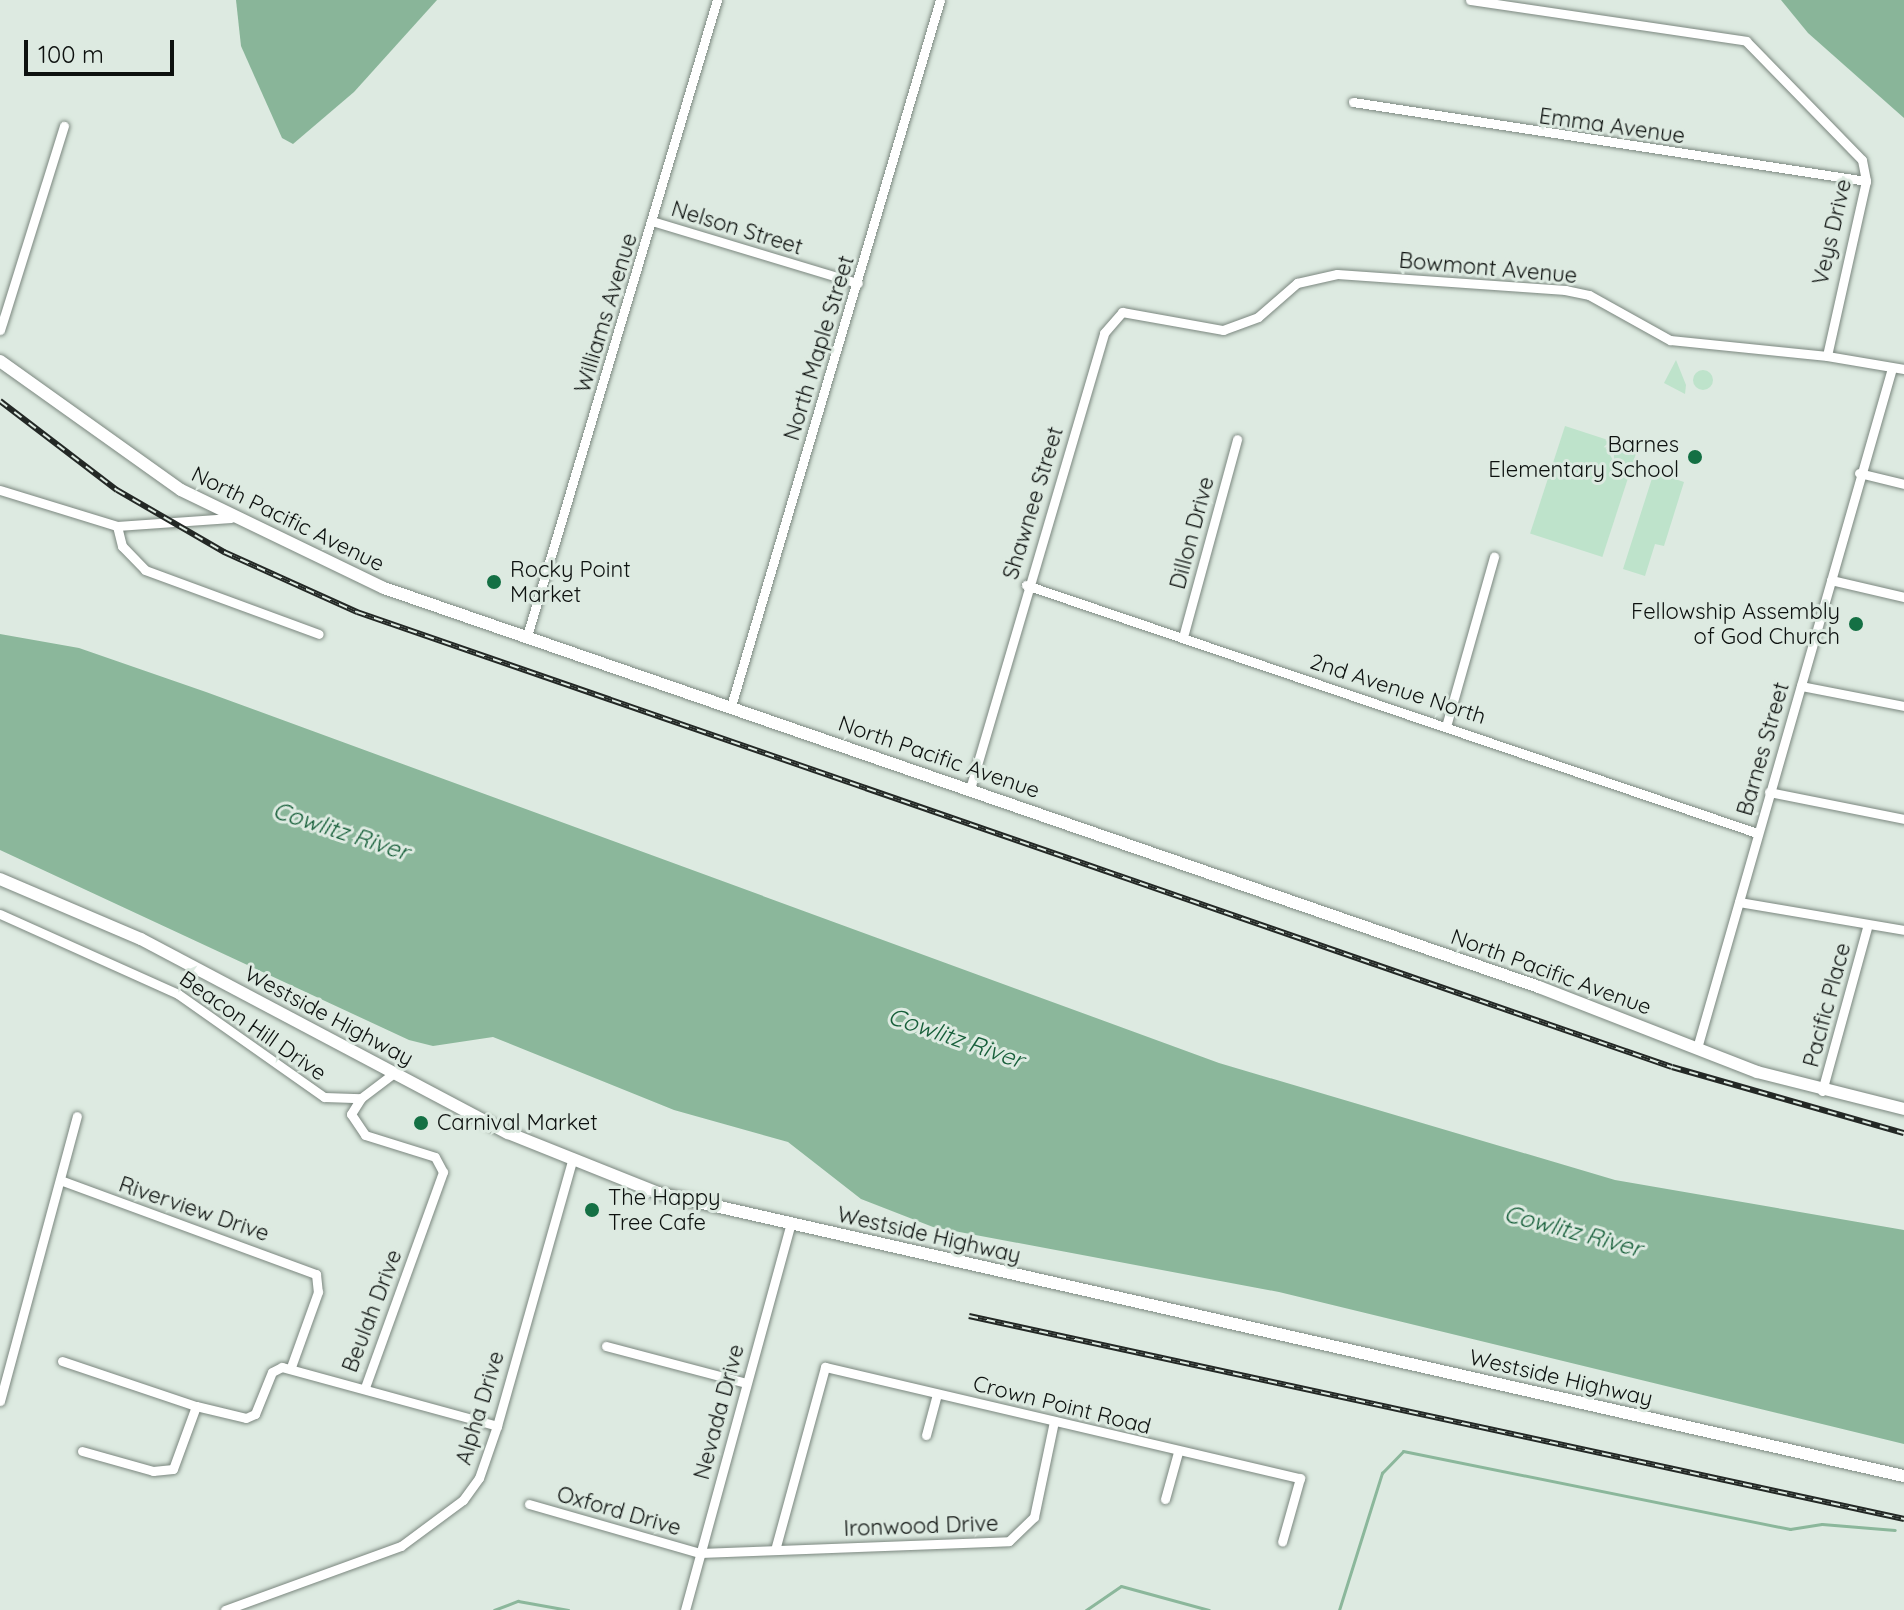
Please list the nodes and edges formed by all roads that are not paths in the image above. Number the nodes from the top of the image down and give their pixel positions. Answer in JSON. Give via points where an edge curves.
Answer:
{"nodes":[{"id":1,"x":717,"y":0,"type":"edge"},
{"id":2,"x":940,"y":0,"type":"edge"},
{"id":3,"x":1470,"y":0,"type":"edge"},
{"id":4,"x":1353,"y":102,"type":"dead end"},
{"id":5,"x":64,"y":126,"type":"dead end"},
{"id":6,"x":1866,"y":181,"type":"junction"},
{"id":7,"x":652,"y":221,"type":"junction"},
{"id":8,"x":858,"y":283,"type":"junction"},
{"id":9,"x":1198,"y":326,"type":"joint"},
{"id":10,"x":0,"y":330,"type":"edge"},
{"id":11,"x":1827,"y":356,"type":"junction"},
{"id":12,"x":0,"y":361,"type":"edge"},
{"id":13,"x":1892,"y":368,"type":"junction"},
{"id":14,"x":1904,"y":369,"type":"edge"},
{"id":15,"x":1237,"y":439,"type":"dead end"},
{"id":16,"x":1859,"y":473,"type":"junction"},
{"id":17,"x":1904,"y":484,"type":"edge"},
{"id":18,"x":0,"y":490,"type":"edge"},
{"id":19,"x":231,"y":518,"type":"junction"},
{"id":20,"x":117,"y":526,"type":"junction"},
{"id":21,"x":1494,"y":557,"type":"dead end"},
{"id":22,"x":1831,"y":580,"type":"junction"},
{"id":23,"x":1026,"y":585,"type":"junction"},
{"id":24,"x":1904,"y":597,"type":"edge"},
{"id":25,"x":319,"y":634,"type":"dead end"},
{"id":26,"x":527,"y":636,"type":"junction"},
{"id":27,"x":1183,"y":637,"type":"junction"},
{"id":28,"x":1801,"y":686,"type":"junction"},
{"id":29,"x":731,"y":706,"type":"junction"},
{"id":30,"x":1904,"y":706,"type":"edge"},
{"id":31,"x":1447,"y":723,"type":"junction"},
{"id":32,"x":970,"y":789,"type":"junction"},
{"id":33,"x":1769,"y":792,"type":"junction"},
{"id":34,"x":1904,"y":819,"type":"edge"},
{"id":35,"x":1757,"y":833,"type":"junction"},
{"id":36,"x":0,"y":879,"type":"edge"},
{"id":37,"x":1739,"y":902,"type":"junction"},
{"id":38,"x":0,"y":914,"type":"edge"},
{"id":39,"x":1867,"y":928,"type":"junction"},
{"id":40,"x":1904,"y":930,"type":"edge"},
{"id":41,"x":1697,"y":1048,"type":"junction"},
{"id":42,"x":394,"y":1073,"type":"junction"},
{"id":43,"x":1822,"y":1091,"type":"junction"},
{"id":44,"x":361,"y":1098,"type":"junction"},
{"id":45,"x":1904,"y":1109,"type":"edge"},
{"id":46,"x":77,"y":1116,"type":"dead end"},
{"id":47,"x":572,"y":1161,"type":"junction"},
{"id":48,"x":60,"y":1180,"type":"junction"},
{"id":49,"x":790,"y":1225,"type":"junction"},
{"id":50,"x":606,"y":1346,"type":"dead end"},
{"id":51,"x":62,"y":1361,"type":"dead end"},
{"id":52,"x":291,"y":1367,"type":"junction"},
{"id":53,"x":746,"y":1383,"type":"junction"},
{"id":54,"x":365,"y":1387,"type":"junction"},
{"id":55,"x":937,"y":1394,"type":"junction"},
{"id":56,"x":0,"y":1401,"type":"edge"},
{"id":57,"x":196,"y":1406,"type":"junction"},
{"id":58,"x":1054,"y":1421,"type":"junction"},
{"id":59,"x":497,"y":1426,"type":"junction"},
{"id":60,"x":926,"y":1435,"type":"dead end"},
{"id":61,"x":82,"y":1451,"type":"dead end"},
{"id":62,"x":1178,"y":1452,"type":"junction"},
{"id":63,"x":1904,"y":1476,"type":"edge"},
{"id":64,"x":1165,"y":1499,"type":"dead end"},
{"id":65,"x":529,"y":1504,"type":"dead end"},
{"id":66,"x":1282,"y":1542,"type":"dead end"},
{"id":67,"x":775,"y":1550,"type":"junction"},
{"id":68,"x":700,"y":1553,"type":"junction"},
{"id":69,"x":225,"y":1610,"type":"edge"},
{"id":70,"x":685,"y":1610,"type":"edge"}],
"edges":[{"from":1,"to":7,"type":"street","name":"Williams Avenue"},
{"from":2,"to":8,"type":"street","name":"North Maple Street"},
{"from":3,"to":6,"type":"street","name":"Veys Drive","via":[[1746,41],[1862,160]]},
{"from":4,"to":6,"type":"street","name":"Emma Avenue"},
{"from":5,"to":10,"type":"street"},
{"from":6,"to":11,"type":"street","name":"Veys Drive"},
{"from":7,"to":8,"type":"street","name":"Nelson Street"},
{"from":7,"to":26,"type":"street","name":"Williams Avenue"},
{"from":8,"to":29,"type":"street","name":"North Maple Street"},
{"from":9,"to":11,"type":"street","name":"Bowmont Avenue","via":[[1240,326],[1297,283],[1337,274],[1565,290],[1589,295],[1670,340]]},
{"from":9,"to":23,"type":"street","name":"Shawnee Street","via":[[1133,309],[1110,320]]},
{"from":11,"to":13,"type":"street"},
{"from":12,"to":19,"type":"street","name":"North Pacific Avenue","via":[[100,438]]},
{"from":13,"to":14,"type":"street"},
{"from":13,"to":16,"type":"street","name":"Barnes Street"},
{"from":15,"to":27,"type":"street","name":"Dillon Drive"},
{"from":16,"to":17,"type":"street"},
{"from":16,"to":22,"type":"street","name":"Barnes Street"},
{"from":18,"to":20,"type":"street"},
{"from":19,"to":20,"type":"street"},
{"from":19,"to":26,"type":"street","name":"North Pacific Avenue","via":[[384,588]]},
{"from":20,"to":25,"type":"street","via":[[122,546],[145,570]]},
{"from":21,"to":31,"type":"street"},
{"from":22,"to":24,"type":"street"},
{"from":22,"to":28,"type":"street","name":"Barnes Street"},
{"from":23,"to":27,"type":"street","name":"2nd Avenue North"},
{"from":23,"to":32,"type":"street","name":"Shawnee Street"},
{"from":26,"to":29,"type":"street","name":"North Pacific Avenue"},
{"from":27,"to":31,"type":"street","name":"2nd Avenue North"},
{"from":28,"to":30,"type":"street"},
{"from":28,"to":33,"type":"street","name":"Barnes Street"},
{"from":29,"to":32,"type":"street","name":"North Pacific Avenue"},
{"from":31,"to":35,"type":"street","name":"2nd Avenue North"},
{"from":32,"to":41,"type":"street","name":"North Pacific Avenue"},
{"from":33,"to":34,"type":"street"},
{"from":33,"to":35,"type":"street","name":"Barnes Street"},
{"from":35,"to":37,"type":"street","name":"Barnes Street"},
{"from":36,"to":42,"type":"street","name":"Westside Highway","via":[[141,939]]},
{"from":37,"to":39,"type":"street"},
{"from":37,"to":41,"type":"street","name":"Barnes Street"},
{"from":38,"to":44,"type":"street","name":"Beacon Hill Drive","via":[[178,994],[319,1095]]},
{"from":39,"to":40,"type":"street"},
{"from":39,"to":43,"type":"street","name":"Pacific Place"},
{"from":41,"to":43,"type":"street","name":"North Pacific Avenue"},
{"from":42,"to":44,"type":"street"},
{"from":42,"to":47,"type":"street","name":"Westside Highway"},
{"from":43,"to":45,"type":"street","name":"North Pacific Avenue"},
{"from":44,"to":54,"type":"street","name":"Beulah Drive","via":[[351,1114],[365,1135],[435,1157],[443,1172]]},
{"from":46,"to":48,"type":"street"},
{"from":47,"to":49,"type":"street","name":"Westside Highway","via":[[658,1193]]},
{"from":47,"to":59,"type":"street","name":"Alpha Drive"},
{"from":48,"to":52,"type":"street","name":"Riverview Drive","via":[[316,1274],[318,1292]]},
{"from":48,"to":56,"type":"street"},
{"from":49,"to":53,"type":"street","name":"Nevada Drive"},
{"from":49,"to":63,"type":"street","name":"Westside Highway"},
{"from":50,"to":53,"type":"street"},
{"from":51,"to":57,"type":"street"},
{"from":52,"to":54,"type":"street","name":"Beulah Drive"},
{"from":52,"to":57,"type":"street","via":[[272,1372],[255,1414],[246,1418]]},
{"from":53,"to":68,"type":"street","name":"Nevada Drive"},
{"from":54,"to":59,"type":"street"},
{"from":55,"to":58,"type":"street","name":"Crown Point Road"},
{"from":55,"to":60,"type":"street"},
{"from":55,"to":67,"type":"street","name":"Crown Point Road","via":[[825,1367]]},
{"from":57,"to":61,"type":"street","via":[[180,1459],[165,1472]]},
{"from":58,"to":62,"type":"street","name":"Crown Point Road"},
{"from":58,"to":67,"type":"street","name":"Ironwood Drive","via":[[1034,1517],[1009,1541]]},
{"from":59,"to":69,"type":"street","name":"Alpha Drive","via":[[479,1478],[426,1532]]},
{"from":62,"to":64,"type":"street","name":"Crown Point Road"},
{"from":62,"to":66,"type":"street","name":"Crown Point Road","via":[[1300,1478]]},
{"from":65,"to":68,"type":"street","name":"Oxford Drive"},
{"from":67,"to":68,"type":"street","name":"Ironwood Drive"},
{"from":68,"to":70,"type":"street","name":"Nevada Drive"}]}
